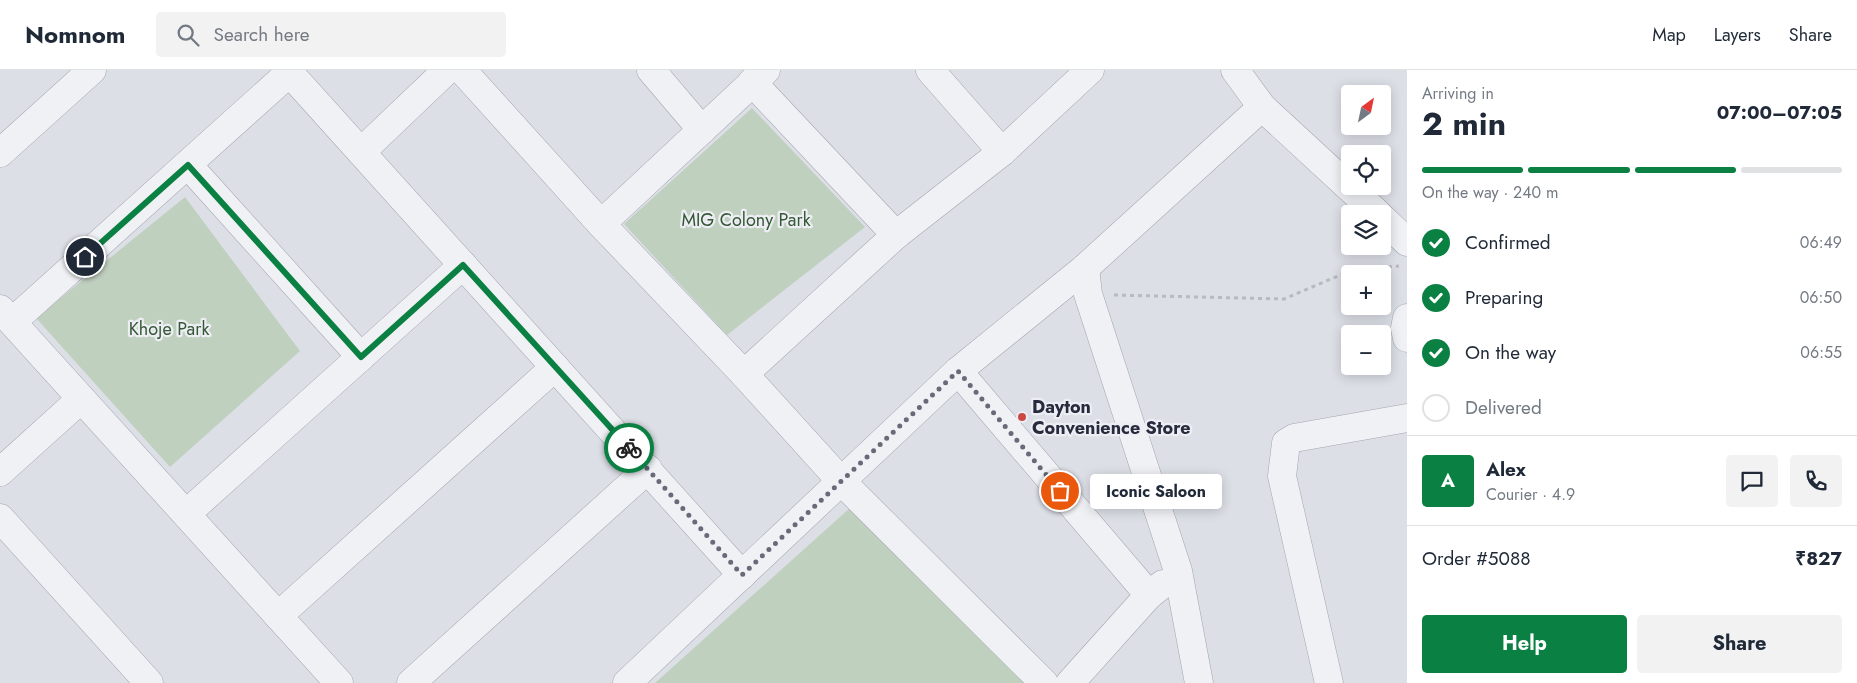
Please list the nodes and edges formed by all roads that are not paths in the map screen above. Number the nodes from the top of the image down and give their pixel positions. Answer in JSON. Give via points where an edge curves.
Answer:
{"nodes":[{"id":1,"x":92,"y":70,"type":"edge"},
{"id":2,"x":447,"y":70,"type":"edge"},
{"id":3,"x":462,"y":70,"type":"edge"},
{"id":4,"x":651,"y":70,"type":"edge"},
{"id":5,"x":930,"y":70,"type":"edge"},
{"id":6,"x":1090,"y":70,"type":"edge"},
{"id":7,"x":1235,"y":70,"type":"edge"},
{"id":8,"x":288,"y":72,"type":"edge"},
{"id":9,"x":759,"y":76,"type":"edge"},
{"id":10,"x":1262,"y":108,"type":"junction"},
{"id":11,"x":702,"y":130,"type":"junction"},
{"id":12,"x":361,"y":152,"type":"junction"},
{"id":13,"x":1002,"y":152,"type":"junction"},
{"id":14,"x":0,"y":153,"type":"edge"},
{"id":15,"x":188,"y":165,"type":"junction"},
{"id":16,"x":1368,"y":205,"type":"edge"},
{"id":17,"x":601,"y":224,"type":"junction"},
{"id":18,"x":1391,"y":227,"type":"edge"},
{"id":19,"x":896,"y":234,"type":"junction"},
{"id":20,"x":1407,"y":242,"type":"edge"},
{"id":21,"x":463,"y":265,"type":"junction"},
{"id":22,"x":1086,"y":281,"type":"junction"},
{"id":23,"x":6,"y":316,"type":"edge"},
{"id":24,"x":1407,"y":318,"type":"edge"},
{"id":25,"x":1407,"y":338,"type":"edge"},
{"id":26,"x":361,"y":357,"type":"junction"},
{"id":27,"x":555,"y":367,"type":"junction"},
{"id":28,"x":958,"y":371,"type":"junction"},
{"id":29,"x":744,"y":374,"type":"junction"},
{"id":30,"x":81,"y":399,"type":"junction"},
{"id":31,"x":1407,"y":418,"type":"edge"},
{"id":32,"x":648,"y":469,"type":"junction"},
{"id":33,"x":0,"y":472,"type":"edge"},
{"id":34,"x":841,"y":481,"type":"junction"},
{"id":35,"x":186,"y":514,"type":"junction"},
{"id":36,"x":0,"y":518,"type":"edge"},
{"id":37,"x":1178,"y":571,"type":"junction"},
{"id":38,"x":742,"y":575,"type":"junction"},
{"id":39,"x":1149,"y":595,"type":"junction"},
{"id":40,"x":278,"y":616,"type":"junction"},
{"id":41,"x":149,"y":683,"type":"edge"},
{"id":42,"x":339,"y":683,"type":"edge"},
{"id":43,"x":411,"y":683,"type":"edge"},
{"id":44,"x":627,"y":683,"type":"edge"},
{"id":45,"x":1044,"y":683,"type":"edge"},
{"id":46,"x":1070,"y":683,"type":"edge"},
{"id":47,"x":1200,"y":683,"type":"edge"},
{"id":48,"x":1329,"y":683,"type":"edge"}],
"edges":[{"from":1,"to":14,"type":"street"},
{"from":2,"to":12,"type":"street"},
{"from":3,"to":17,"type":"street"},
{"from":4,"to":11,"type":"street"},
{"from":5,"to":13,"type":"street"},
{"from":6,"to":13,"type":"street"},
{"from":7,"to":10,"type":"street"},
{"from":8,"to":12,"type":"street"},
{"from":8,"to":15,"type":"street"},
{"from":9,"to":11,"type":"street"},
{"from":9,"to":19,"type":"street"},
{"from":10,"to":16,"type":"street"},
{"from":10,"to":22,"type":"street"},
{"from":11,"to":17,"type":"street"},
{"from":12,"to":21,"type":"street"},
{"from":13,"to":19,"type":"street"},
{"from":15,"to":23,"type":"street"},
{"from":15,"to":26,"type":"street"},
{"from":17,"to":29,"type":"street"},
{"from":18,"to":20,"type":"street"},
{"from":19,"to":29,"type":"street"},
{"from":21,"to":26,"type":"street"},
{"from":21,"to":27,"type":"street"},
{"from":22,"to":28,"type":"street"},
{"from":22,"to":37,"type":"street"},
{"from":23,"to":30,"type":"street"},
{"from":24,"to":25,"type":"street"},
{"from":26,"to":35,"type":"street"},
{"from":27,"to":32,"type":"street"},
{"from":27,"to":40,"type":"street"},
{"from":28,"to":34,"type":"street"},
{"from":28,"to":39,"type":"street"},
{"from":29,"to":34,"type":"street"},
{"from":30,"to":33,"type":"street"},
{"from":30,"to":35,"type":"street"},
{"from":31,"to":48,"type":"street","via":[[1294,438],[1286,443],[1282,476]]},
{"from":32,"to":38,"type":"street"},
{"from":32,"to":43,"type":"street"},
{"from":34,"to":38,"type":"street"},
{"from":34,"to":45,"type":"street"},
{"from":35,"to":40,"type":"street"},
{"from":36,"to":41,"type":"street"},
{"from":37,"to":39,"type":"street"},
{"from":37,"to":47,"type":"street"},
{"from":38,"to":44,"type":"street"},
{"from":39,"to":46,"type":"street"},
{"from":40,"to":42,"type":"street"}]}
